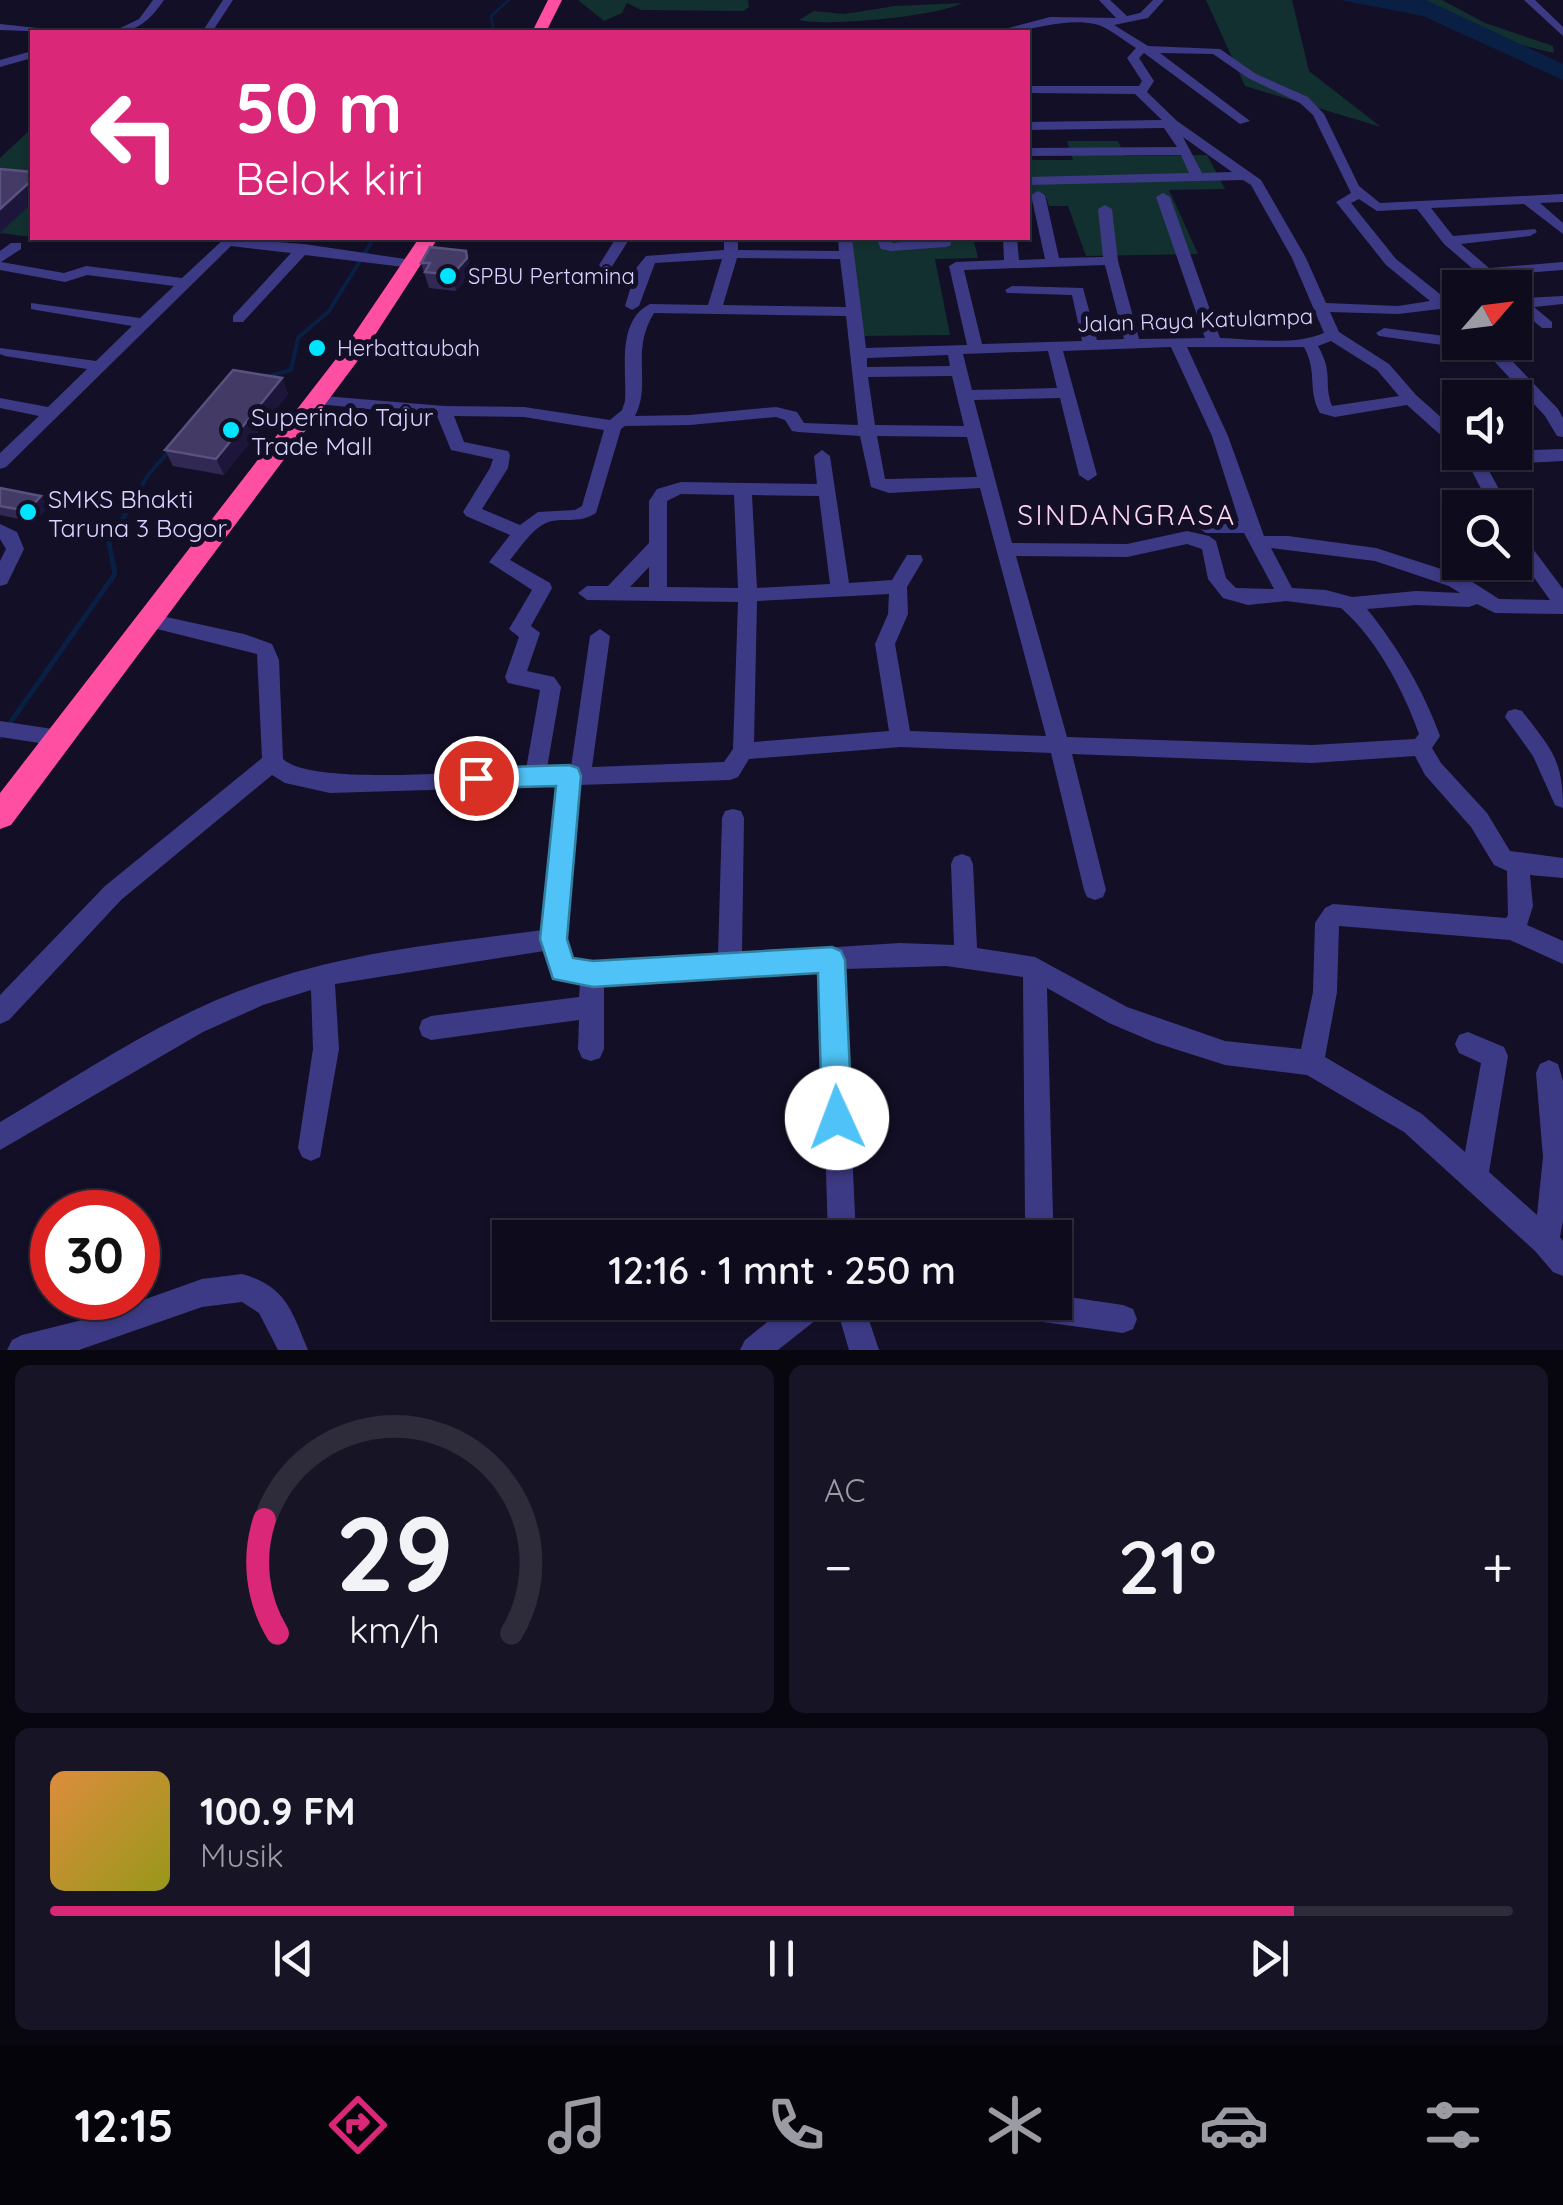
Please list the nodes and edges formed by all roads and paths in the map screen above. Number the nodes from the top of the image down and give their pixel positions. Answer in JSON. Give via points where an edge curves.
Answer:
{"nodes":[{"id":1,"x":159,"y":0,"type":"edge"},
{"id":2,"x":228,"y":0,"type":"edge"},
{"id":3,"x":555,"y":0,"type":"edge"},
{"id":4,"x":1104,"y":0,"type":"edge"},
{"id":5,"x":1159,"y":0,"type":"edge"},
{"id":6,"x":1529,"y":0,"type":"edge"},
{"id":7,"x":1124,"y":20,"type":"junction"},
{"id":8,"x":1105,"y":23,"type":"junction"},
{"id":9,"x":0,"y":27,"type":"edge"},
{"id":10,"x":30,"y":30,"type":"edge"},
{"id":11,"x":122,"y":30,"type":"edge"},
{"id":12,"x":208,"y":30,"type":"edge"},
{"id":13,"x":540,"y":30,"type":"edge"},
{"id":14,"x":1008,"y":30,"type":"edge"},
{"id":15,"x":1563,"y":33,"type":"edge"},
{"id":16,"x":1142,"y":49,"type":"junction"},
{"id":17,"x":30,"y":55,"type":"edge"},
{"id":18,"x":0,"y":64,"type":"edge"},
{"id":19,"x":1070,"y":89,"type":"junction"},
{"id":20,"x":1030,"y":90,"type":"edge"},
{"id":21,"x":1134,"y":91,"type":"junction"},
{"id":22,"x":1030,"y":121,"type":"edge"},
{"id":23,"x":1244,"y":122,"type":"dead end"},
{"id":24,"x":1140,"y":124,"type":"junction"},
{"id":25,"x":1081,"y":125,"type":"junction"},
{"id":26,"x":1186,"y":150,"type":"junction"},
{"id":27,"x":1030,"y":152,"type":"edge"},
{"id":28,"x":1196,"y":176,"type":"junction"},
{"id":29,"x":1242,"y":176,"type":"dead end"},
{"id":30,"x":1030,"y":181,"type":"edge"},
{"id":31,"x":1358,"y":194,"type":"junction"},
{"id":32,"x":1038,"y":195,"type":"dead end"},
{"id":33,"x":1162,"y":197,"type":"dead end"},
{"id":34,"x":1563,"y":198,"type":"edge"},
{"id":35,"x":1530,"y":200,"type":"junction"},
{"id":36,"x":1422,"y":205,"type":"junction"},
{"id":37,"x":1105,"y":209,"type":"dead end"},
{"id":38,"x":1563,"y":230,"type":"edge"},
{"id":39,"x":1530,"y":232,"type":"dead end"},
{"id":40,"x":427,"y":240,"type":"edge"},
{"id":41,"x":623,"y":240,"type":"edge"},
{"id":42,"x":845,"y":240,"type":"edge"},
{"id":43,"x":885,"y":240,"type":"edge"},
{"id":44,"x":946,"y":240,"type":"edge"},
{"id":45,"x":1010,"y":240,"type":"edge"},
{"id":46,"x":1450,"y":241,"type":"junction"},
{"id":47,"x":16,"y":246,"type":"dead end"},
{"id":48,"x":731,"y":246,"type":"edge"},
{"id":49,"x":304,"y":248,"type":"junction"},
{"id":50,"x":847,"y":255,"type":"junction"},
{"id":51,"x":0,"y":258,"type":"edge"},
{"id":52,"x":1111,"y":261,"type":"junction"},
{"id":53,"x":412,"y":264,"type":"junction"},
{"id":54,"x":1012,"y":264,"type":"junction"},
{"id":55,"x":1052,"y":264,"type":"junction"},
{"id":56,"x":606,"y":265,"type":"dead end"},
{"id":57,"x":0,"y":266,"type":"edge"},
{"id":58,"x":1563,"y":266,"type":"edge"},
{"id":59,"x":1484,"y":270,"type":"edge"},
{"id":60,"x":1512,"y":270,"type":"edge"},
{"id":61,"x":186,"y":283,"type":"junction"},
{"id":62,"x":1012,"y":290,"type":"dead end"},
{"id":63,"x":1532,"y":300,"type":"edge"},
{"id":64,"x":1563,"y":300,"type":"edge"},
{"id":65,"x":1442,"y":302,"type":"edge"},
{"id":66,"x":1442,"y":304,"type":"edge"},
{"id":67,"x":36,"y":306,"type":"dead end"},
{"id":68,"x":632,"y":306,"type":"dead end"},
{"id":69,"x":1323,"y":307,"type":"junction"},
{"id":70,"x":713,"y":312,"type":"junction"},
{"id":71,"x":1532,"y":312,"type":"edge"},
{"id":72,"x":854,"y":314,"type":"junction"},
{"id":73,"x":238,"y":318,"type":"dead end"},
{"id":74,"x":145,"y":322,"type":"junction"},
{"id":75,"x":1546,"y":325,"type":"dead end"},
{"id":76,"x":1384,"y":333,"type":"dead end"},
{"id":77,"x":1332,"y":336,"type":"junction"},
{"id":78,"x":1176,"y":342,"type":"junction"},
{"id":79,"x":1214,"y":342,"type":"junction"},
{"id":80,"x":1442,"y":342,"type":"edge"},
{"id":81,"x":1309,"y":343,"type":"junction"},
{"id":82,"x":1133,"y":344,"type":"junction"},
{"id":83,"x":975,"y":346,"type":"junction"},
{"id":84,"x":1054,"y":346,"type":"junction"},
{"id":85,"x":1092,"y":346,"type":"junction"},
{"id":86,"x":954,"y":348,"type":"junction"},
{"id":87,"x":5,"y":351,"type":"dead end"},
{"id":88,"x":859,"y":352,"type":"junction"},
{"id":89,"x":1501,"y":360,"type":"edge"},
{"id":90,"x":99,"y":366,"type":"junction"},
{"id":91,"x":959,"y":371,"type":"junction"},
{"id":92,"x":859,"y":372,"type":"junction"},
{"id":93,"x":1068,"y":394,"type":"junction"},
{"id":94,"x":964,"y":395,"type":"junction"},
{"id":95,"x":318,"y":399,"type":"junction"},
{"id":96,"x":1410,"y":399,"type":"junction"},
{"id":97,"x":0,"y":403,"type":"edge"},
{"id":98,"x":444,"y":412,"type":"junction"},
{"id":99,"x":50,"y":413,"type":"junction"},
{"id":100,"x":618,"y":423,"type":"junction"},
{"id":101,"x":1442,"y":428,"type":"edge"},
{"id":102,"x":868,"y":432,"type":"junction"},
{"id":103,"x":974,"y":432,"type":"junction"},
{"id":104,"x":1563,"y":432,"type":"edge"},
{"id":105,"x":1532,"y":455,"type":"edge"},
{"id":106,"x":1563,"y":455,"type":"edge"},
{"id":107,"x":822,"y":456,"type":"dead end"},
{"id":108,"x":0,"y":462,"type":"edge"},
{"id":109,"x":1088,"y":475,"type":"dead end"},
{"id":110,"x":988,"y":482,"type":"junction"},
{"id":111,"x":744,"y":490,"type":"junction"},
{"id":112,"x":828,"y":490,"type":"junction"},
{"id":113,"x":1206,"y":528,"type":"dead end"},
{"id":114,"x":0,"y":530,"type":"edge"},
{"id":115,"x":522,"y":533,"type":"junction"},
{"id":116,"x":1256,"y":535,"type":"junction"},
{"id":117,"x":659,"y":544,"type":"junction"},
{"id":118,"x":1004,"y":549,"type":"junction"},
{"id":119,"x":914,"y":560,"type":"dead end"},
{"id":120,"x":1532,"y":562,"type":"edge"},
{"id":121,"x":0,"y":579,"type":"edge"},
{"id":122,"x":898,"y":586,"type":"junction"},
{"id":123,"x":840,"y":589,"type":"junction"},
{"id":124,"x":1472,"y":591,"type":"junction"},
{"id":125,"x":587,"y":593,"type":"dead end"},
{"id":126,"x":612,"y":594,"type":"junction"},
{"id":127,"x":658,"y":594,"type":"junction"},
{"id":128,"x":1286,"y":594,"type":"junction"},
{"id":129,"x":748,"y":595,"type":"junction"},
{"id":130,"x":1350,"y":604,"type":"junction"},
{"id":131,"x":1563,"y":605,"type":"edge"},
{"id":132,"x":148,"y":620,"type":"junction"},
{"id":133,"x":600,"y":636,"type":"dead end"},
{"id":134,"x":1515,"y":717,"type":"dead end"},
{"id":135,"x":8,"y":731,"type":"edge"},
{"id":136,"x":60,"y":738,"type":"junction"},
{"id":137,"x":901,"y":739,"type":"junction"},
{"id":138,"x":1058,"y":744,"type":"junction"},
{"id":139,"x":1421,"y":747,"type":"junction"},
{"id":140,"x":743,"y":750,"type":"junction"},
{"id":141,"x":272,"y":762,"type":"junction"},
{"id":142,"x":575,"y":775,"type":"junction"},
{"id":143,"x":535,"y":777,"type":"junction"},
{"id":144,"x":1563,"y":799,"type":"edge"},
{"id":145,"x":0,"y":816,"type":"edge"},
{"id":146,"x":734,"y":818,"type":"dead end"},
{"id":147,"x":962,"y":864,"type":"dead end"},
{"id":148,"x":1516,"y":864,"type":"junction"},
{"id":149,"x":1563,"y":868,"type":"edge"},
{"id":150,"x":1095,"y":890,"type":"dead end"},
{"id":151,"x":1512,"y":930,"type":"junction"},
{"id":152,"x":554,"y":939,"type":"junction"},
{"id":153,"x":1563,"y":954,"type":"edge"},
{"id":154,"x":966,"y":958,"type":"junction"},
{"id":155,"x":832,"y":960,"type":"junction"},
{"id":156,"x":730,"y":964,"type":"junction"},
{"id":157,"x":1035,"y":968,"type":"junction"},
{"id":158,"x":593,"y":974,"type":"junction"},
{"id":159,"x":323,"y":977,"type":"junction"},
{"id":160,"x":10,"y":986,"type":"edge"},
{"id":161,"x":590,"y":1007,"type":"junction"},
{"id":162,"x":0,"y":1012,"type":"edge"},
{"id":163,"x":431,"y":1028,"type":"dead end"},
{"id":164,"x":1468,"y":1044,"type":"dead end"},
{"id":165,"x":591,"y":1050,"type":"dead end"},
{"id":166,"x":1311,"y":1064,"type":"junction"},
{"id":167,"x":1550,"y":1073,"type":"dead end"},
{"id":168,"x":0,"y":1137,"type":"edge"},
{"id":169,"x":311,"y":1148,"type":"dead end"},
{"id":170,"x":1474,"y":1179,"type":"junction"},
{"id":171,"x":1039,"y":1217,"type":"dead end"},
{"id":172,"x":841,"y":1220,"type":"edge"},
{"id":173,"x":1554,"y":1251,"type":"edge"},
{"id":174,"x":1072,"y":1312,"type":"edge"},
{"id":175,"x":1122,"y":1319,"type":"dead end"},
{"id":176,"x":793,"y":1320,"type":"edge"},
{"id":177,"x":855,"y":1320,"type":"edge"},
{"id":178,"x":22,"y":1350,"type":"edge"},
{"id":179,"x":294,"y":1350,"type":"edge"},
{"id":180,"x":755,"y":1350,"type":"edge"},
{"id":181,"x":864,"y":1350,"type":"edge"}],
"edges":[{"from":1,"to":11,"type":"street","via":[[143,21]]},
{"from":2,"to":12,"type":"street"},
{"from":3,"to":13,"type":"highway"},
{"from":4,"to":7,"type":"street"},
{"from":5,"to":7,"type":"street","via":[[1148,14]]},
{"from":6,"to":15,"type":"street"},
{"from":7,"to":8,"type":"street"},
{"from":8,"to":14,"type":"street","via":[[1059,19]]},
{"from":8,"to":16,"type":"street"},
{"from":9,"to":10,"type":"street"},
{"from":16,"to":21,"type":"street","via":[[1133,58],[1148,82]]},
{"from":16,"to":23,"type":"street"},
{"from":16,"to":31,"type":"street","via":[[1216,52],[1304,100],[1318,114]]},
{"from":17,"to":18,"type":"street"},
{"from":19,"to":20,"type":"street"},
{"from":19,"to":21,"type":"street"},
{"from":19,"to":25,"type":"street"},
{"from":21,"to":24,"type":"street"},
{"from":21,"to":69,"type":"street","name":"Jalan Raya Katulampa","via":[[1252,178]]},
{"from":22,"to":25,"type":"street"},
{"from":24,"to":25,"type":"street"},
{"from":24,"to":26,"type":"street","via":[[1170,125]]},
{"from":26,"to":27,"type":"street"},
{"from":26,"to":28,"type":"street"},
{"from":28,"to":29,"type":"street"},
{"from":28,"to":30,"type":"street"},
{"from":31,"to":36,"type":"street","via":[[1380,207]]},
{"from":31,"to":65,"type":"street","via":[[1343,202],[1391,262]]},
{"from":32,"to":55,"type":"street"},
{"from":33,"to":79,"type":"street"},
{"from":34,"to":35,"type":"street"},
{"from":35,"to":36,"type":"street"},
{"from":35,"to":38,"type":"street"},
{"from":36,"to":46,"type":"street"},
{"from":37,"to":52,"type":"street"},
{"from":39,"to":46,"type":"street"},
{"from":40,"to":53,"type":"highway"},
{"from":41,"to":56,"type":"street"},
{"from":42,"to":50,"type":"street"},
{"from":43,"to":44,"type":"street","via":[[892,247]]},
{"from":45,"to":54,"type":"street"},
{"from":46,"to":59,"type":"street"},
{"from":47,"to":51,"type":"street"},
{"from":48,"to":50,"type":"street"},
{"from":48,"to":68,"type":"street","via":[[649,260]]},
{"from":48,"to":70,"type":"street"},
{"from":49,"to":53,"type":"street"},
{"from":49,"to":61,"type":"street","via":[[231,240]]},
{"from":49,"to":73,"type":"street"},
{"from":50,"to":72,"type":"street"},
{"from":52,"to":55,"type":"street"},
{"from":52,"to":82,"type":"street"},
{"from":53,"to":95,"type":"highway"},
{"from":54,"to":55,"type":"street"},
{"from":54,"to":83,"type":"street","via":[[956,266]]},
{"from":57,"to":61,"type":"street","via":[[65,278],[86,270]]},
{"from":58,"to":60,"type":"street"},
{"from":61,"to":74,"type":"street"},
{"from":62,"to":85,"type":"street","via":[[1078,291]]},
{"from":63,"to":64,"type":"street"},
{"from":66,"to":69,"type":"street"},
{"from":67,"to":74,"type":"street"},
{"from":69,"to":77,"type":"street","name":"Jalan Raya Katulampa"},
{"from":70,"to":72,"type":"street"},
{"from":70,"to":100,"type":"street","via":[[648,310],[633,344],[634,394]]},
{"from":71,"to":75,"type":"street"},
{"from":72,"to":88,"type":"street"},
{"from":74,"to":90,"type":"street"},
{"from":76,"to":80,"type":"street"},
{"from":77,"to":81,"type":"street","name":"Jalan Raya Katulampa"},
{"from":77,"to":96,"type":"street","via":[[1383,368]]},
{"from":78,"to":79,"type":"street","name":"Jalan Raya Katulampa"},
{"from":78,"to":82,"type":"street","name":"Jalan Raya Katulampa"},
{"from":78,"to":116,"type":"street"},
{"from":79,"to":81,"type":"street","name":"Jalan Raya Katulampa"},
{"from":81,"to":96,"type":"street","via":[[1322,366],[1326,410]]},
{"from":82,"to":85,"type":"street","name":"Jalan Raya Katulampa"},
{"from":83,"to":84,"type":"street","name":"Jalan Raya Katulampa"},
{"from":83,"to":86,"type":"street","name":"Jalan Raya Katulampa"},
{"from":84,"to":85,"type":"street","name":"Jalan Raya Katulampa"},
{"from":84,"to":93,"type":"street"},
{"from":86,"to":88,"type":"street","name":"Jalan Raya Katulampa"},
{"from":86,"to":91,"type":"street"},
{"from":87,"to":90,"type":"street"},
{"from":88,"to":92,"type":"street"},
{"from":89,"to":104,"type":"street"},
{"from":90,"to":99,"type":"street"},
{"from":91,"to":92,"type":"street"},
{"from":91,"to":94,"type":"street"},
{"from":92,"to":102,"type":"street"},
{"from":93,"to":94,"type":"street"},
{"from":93,"to":109,"type":"street"},
{"from":94,"to":103,"type":"street"},
{"from":95,"to":98,"type":"street"},
{"from":95,"to":132,"type":"highway"},
{"from":96,"to":101,"type":"street"},
{"from":97,"to":99,"type":"street"},
{"from":98,"to":100,"type":"street","via":[[524,412]]},
{"from":98,"to":115,"type":"street","via":[[457,446],[502,455],[472,512]]},
{"from":99,"to":108,"type":"street"},
{"from":100,"to":102,"type":"street","via":[[776,412],[792,416],[801,428]]},
{"from":100,"to":115,"type":"street","via":[[590,509],[578,516],[544,516]]},
{"from":102,"to":103,"type":"street"},
{"from":102,"to":110,"type":"street","via":[[880,485]]},
{"from":103,"to":110,"type":"street"},
{"from":105,"to":106,"type":"street"},
{"from":107,"to":112,"type":"street"},
{"from":110,"to":118,"type":"street"},
{"from":111,"to":112,"type":"street"},
{"from":111,"to":117,"type":"street","via":[[663,493]]},
{"from":111,"to":129,"type":"street"},
{"from":112,"to":123,"type":"street"},
{"from":113,"to":116,"type":"street"},
{"from":114,"to":121,"type":"street","via":[[14,549]]},
{"from":115,"to":143,"type":"street","via":[[498,562],[544,588],[520,629],[530,633],[515,676],[552,687]]},
{"from":116,"to":124,"type":"street","via":[[1362,552]]},
{"from":116,"to":128,"type":"street"},
{"from":117,"to":126,"type":"street"},
{"from":117,"to":127,"type":"street"},
{"from":118,"to":128,"type":"street","via":[[1142,549],[1199,538],[1210,546],[1224,590],[1254,599]]},
{"from":118,"to":138,"type":"street"},
{"from":119,"to":122,"type":"street"},
{"from":120,"to":131,"type":"street"},
{"from":122,"to":123,"type":"street"},
{"from":122,"to":137,"type":"street","via":[[897,619],[886,644]]},
{"from":123,"to":129,"type":"street"},
{"from":124,"to":130,"type":"street","via":[[1469,600]]},
{"from":124,"to":131,"type":"street","via":[[1504,608]]},
{"from":125,"to":126,"type":"street"},
{"from":126,"to":127,"type":"street"},
{"from":127,"to":129,"type":"street"},
{"from":128,"to":130,"type":"street"},
{"from":129,"to":140,"type":"street"},
{"from":130,"to":139,"type":"street","via":[[1425,720],[1430,736]]},
{"from":132,"to":136,"type":"highway"},
{"from":132,"to":141,"type":"street","via":[[264,649],[270,660]]},
{"from":133,"to":142,"type":"street"},
{"from":134,"to":144,"type":"street"},
{"from":135,"to":136,"type":"street"},
{"from":136,"to":145,"type":"highway"},
{"from":137,"to":138,"type":"street"},
{"from":137,"to":140,"type":"street"},
{"from":138,"to":139,"type":"street","via":[[1312,754]]},
{"from":138,"to":150,"type":"street"},
{"from":139,"to":148,"type":"street","via":[[1474,812],[1498,854]]},
{"from":140,"to":142,"type":"street","via":[[730,771]]},
{"from":141,"to":143,"type":"street","via":[[285,774],[330,784]]},
{"from":141,"to":160,"type":"street"},
{"from":142,"to":143,"type":"street"},
{"from":142,"to":152,"type":"street"},
{"from":146,"to":156,"type":"street"},
{"from":147,"to":154,"type":"street"},
{"from":148,"to":149,"type":"street"},
{"from":148,"to":151,"type":"street","via":[[1520,920]]},
{"from":151,"to":153,"type":"street"},
{"from":151,"to":166,"type":"street","via":[[1328,918],[1325,992]]},
{"from":152,"to":158,"type":"street","via":[[563,970]]},
{"from":152,"to":159,"type":"street"},
{"from":154,"to":155,"type":"street"},
{"from":154,"to":157,"type":"street"},
{"from":155,"to":156,"type":"street"},
{"from":155,"to":172,"type":"street"},
{"from":156,"to":158,"type":"street"},
{"from":157,"to":166,"type":"street","via":[[1156,1031],[1226,1053]]},
{"from":157,"to":171,"type":"street"},
{"from":158,"to":161,"type":"street"},
{"from":159,"to":168,"type":"street","via":[[240,1002]]},
{"from":159,"to":169,"type":"street","via":[[326,1050]]},
{"from":160,"to":162,"type":"street"},
{"from":161,"to":163,"type":"street"},
{"from":161,"to":165,"type":"street"},
{"from":164,"to":170,"type":"street","via":[[1494,1056]]},
{"from":166,"to":170,"type":"street","via":[[1413,1123]]},
{"from":167,"to":173,"type":"street","via":[[1560,1140]]},
{"from":170,"to":173,"type":"street"},
{"from":174,"to":175,"type":"street"},
{"from":176,"to":180,"type":"street"},
{"from":177,"to":181,"type":"street"},
{"from":178,"to":179,"type":"street","via":[[241,1286],[273,1306]]}]}
